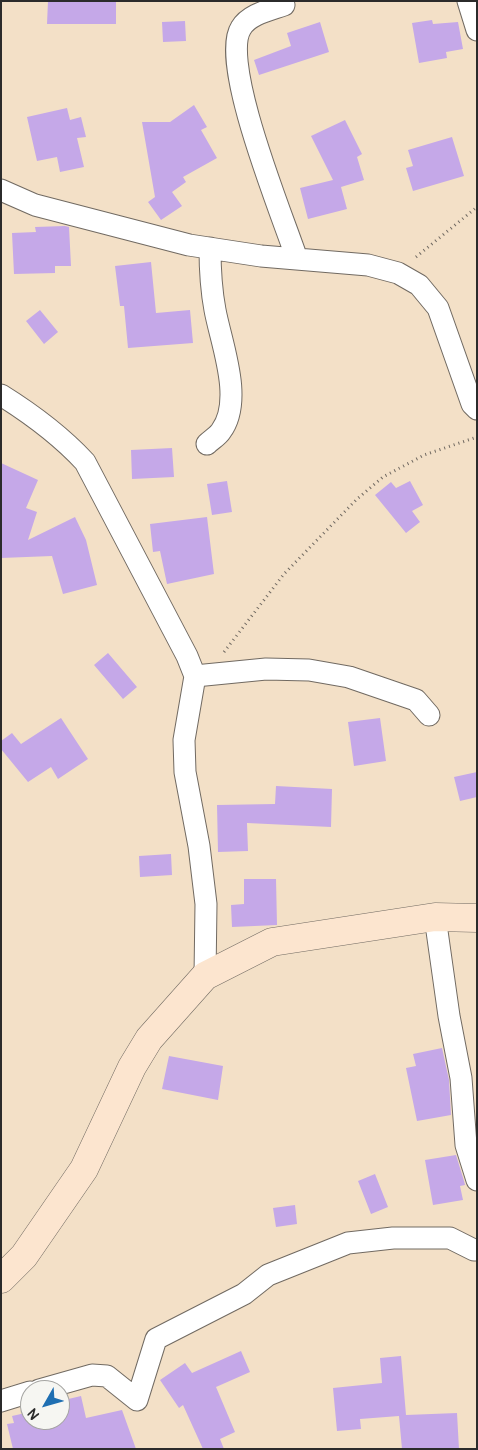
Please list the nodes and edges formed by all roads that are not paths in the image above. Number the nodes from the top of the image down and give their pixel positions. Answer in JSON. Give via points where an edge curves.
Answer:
{"nodes":[{"id":1,"x":468,"y":1,"type":"edge"},
{"id":2,"x":284,"y":5,"type":"dead end"},
{"id":3,"x":477,"y":30,"type":"edge"},
{"id":4,"x":1,"y":190,"type":"edge"},
{"id":5,"x":210,"y":248,"type":"junction"},
{"id":6,"x":297,"y":259,"type":"junction"},
{"id":7,"x":1,"y":395,"type":"edge"},
{"id":8,"x":477,"y":409,"type":"edge"},
{"id":9,"x":207,"y":444,"type":"dead end"},
{"id":10,"x":202,"y":676,"type":"junction"},
{"id":11,"x":428,"y":715,"type":"dead end"},
{"id":12,"x":435,"y":917,"type":"junction"},
{"id":13,"x":477,"y":918,"type":"edge"},
{"id":14,"x":206,"y":976,"type":"junction"},
{"id":15,"x":477,"y":1180,"type":"edge"},
{"id":16,"x":474,"y":1250,"type":"dead end"},
{"id":17,"x":1,"y":1279,"type":"edge"},
{"id":18,"x":70,"y":1382,"type":"edge"},
{"id":19,"x":20,"y":1395,"type":"edge"},
{"id":20,"x":1,"y":1401,"type":"edge"}],
"edges":[{"from":1,"to":3,"type":"street"},
{"from":2,"to":6,"type":"street","via":[[255,16],[241,27],[236,43],[236,63],[241,94]]},
{"from":4,"to":5,"type":"street","via":[[35,205]]},
{"from":5,"to":6,"type":"street"},
{"from":5,"to":9,"type":"street","via":[[210,281],[231,393],[222,430]]},
{"from":6,"to":8,"type":"street","via":[[368,265],[398,272],[419,284],[438,308],[472,404]]},
{"from":7,"to":10,"type":"street","via":[[43,422],[85,462],[187,656]]},
{"from":10,"to":11,"type":"street","via":[[266,669],[310,670],[349,677],[416,700]]},
{"from":10,"to":14,"type":"street","via":[[184,740],[185,772],[206,904]]},
{"from":12,"to":13,"type":"street"},
{"from":12,"to":14,"type":"street","via":[[272,942]]},
{"from":12,"to":15,"type":"street","via":[[461,1078],[466,1145]]},
{"from":14,"to":17,"type":"street","via":[[149,1039],[132,1067],[84,1169],[24,1256]]},
{"from":16,"to":18,"type":"street","via":[[450,1238],[393,1238],[348,1243],[268,1275],[244,1294],[156,1339],[137,1400],[107,1376]]},
{"from":19,"to":20,"type":"street"}]}
